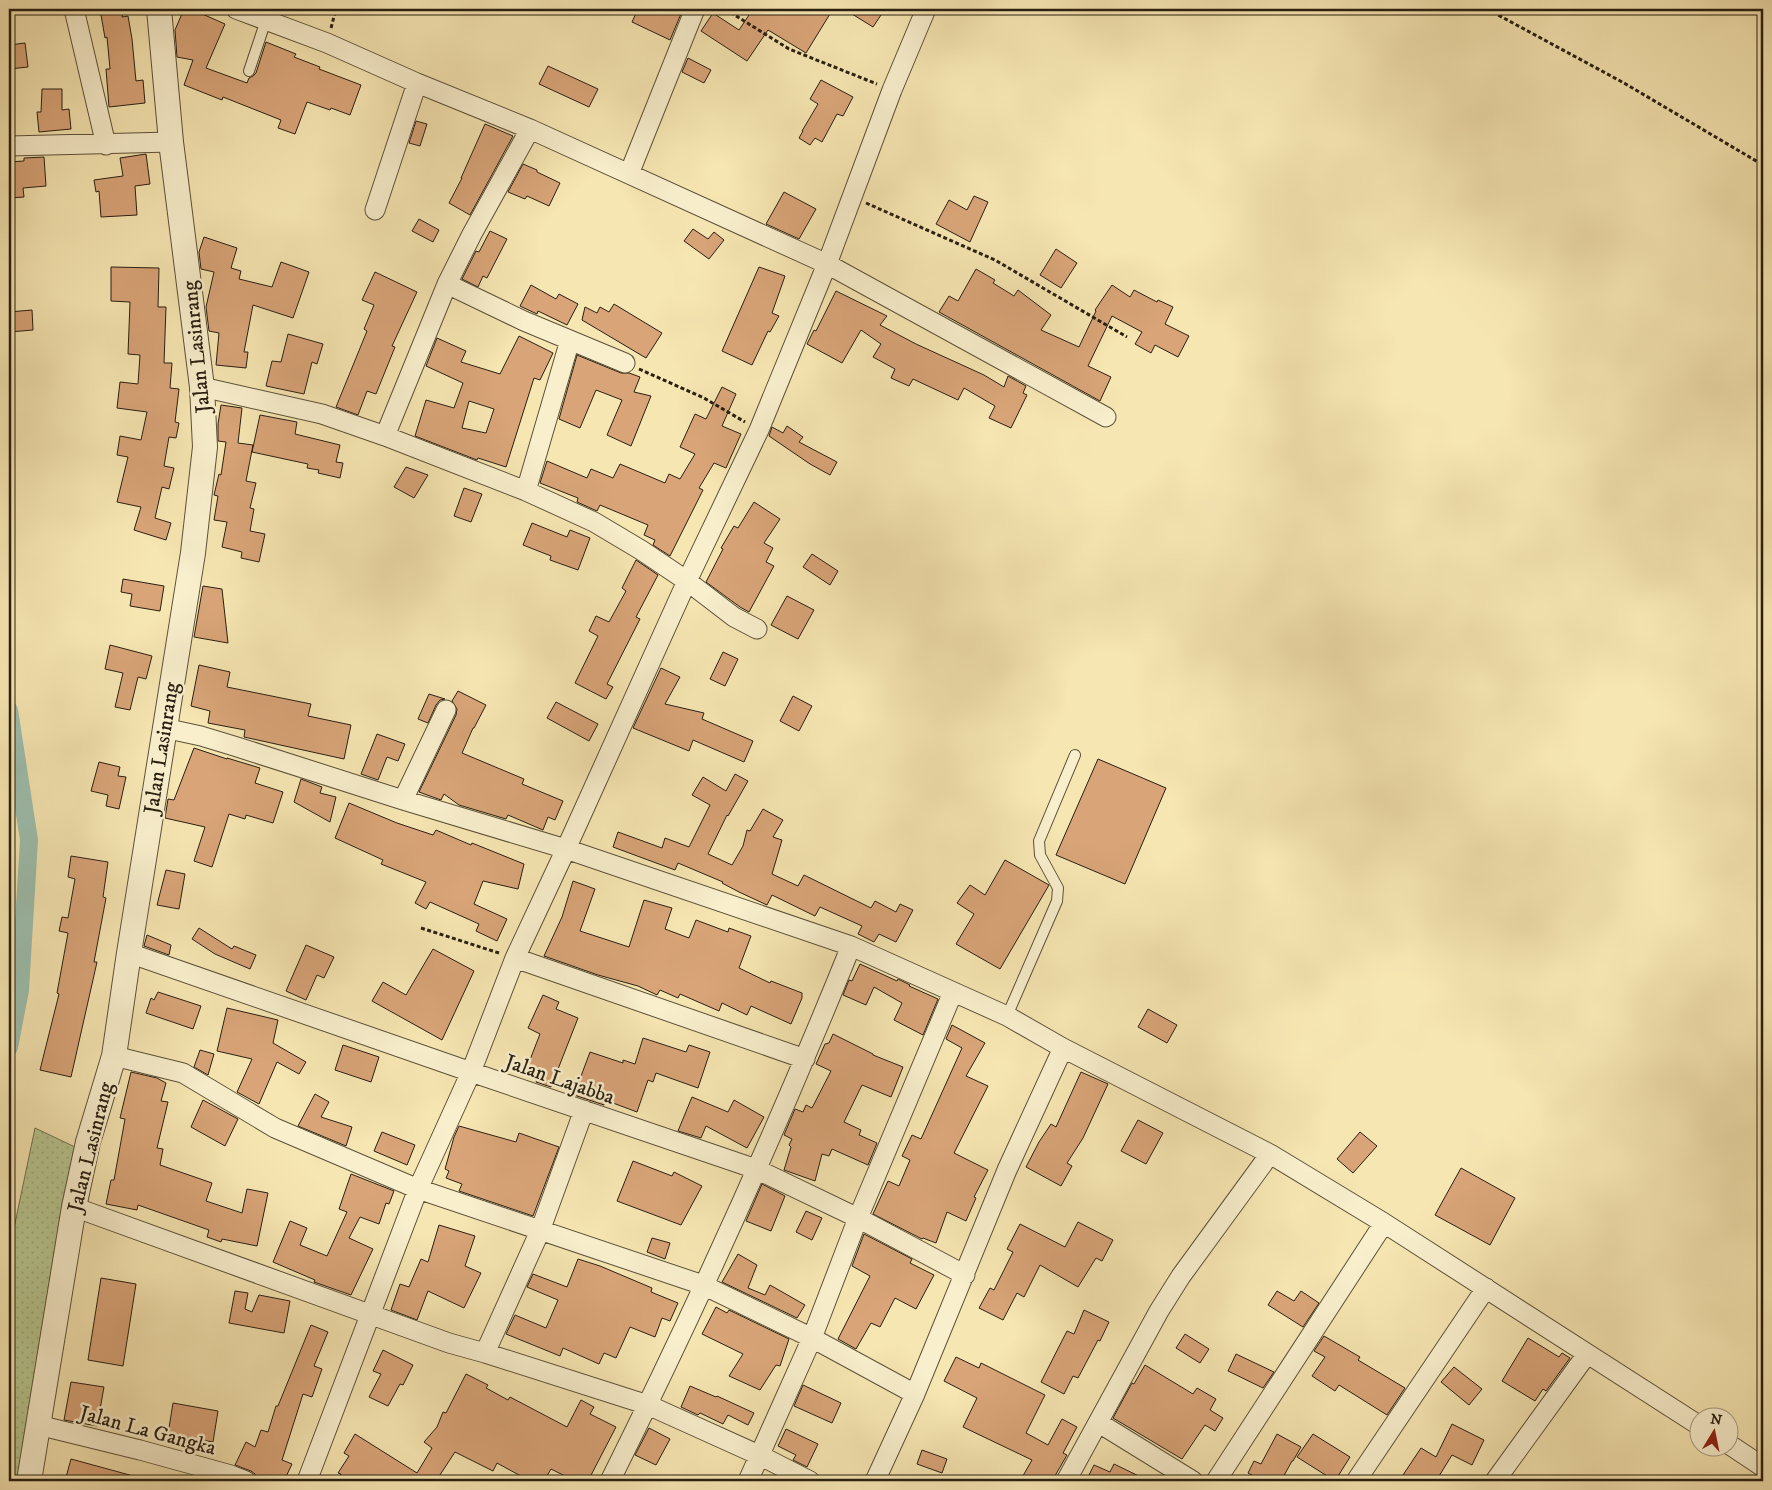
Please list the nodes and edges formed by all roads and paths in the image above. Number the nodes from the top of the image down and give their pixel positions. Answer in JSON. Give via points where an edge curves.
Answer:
{"nodes":[{"id":1,"x":74,"y":9,"type":"edge"},
{"id":2,"x":159,"y":9,"type":"edge"},
{"id":3,"x":236,"y":9,"type":"edge"},
{"id":4,"x":695,"y":9,"type":"edge"},
{"id":5,"x":726,"y":9,"type":"edge"},
{"id":6,"x":926,"y":9,"type":"edge"},
{"id":7,"x":1486,"y":9,"type":"edge"},
{"id":8,"x":266,"y":20,"type":"junction"},
{"id":9,"x":249,"y":71,"type":"dead end"},
{"id":10,"x":418,"y":83,"type":"junction"},
{"id":11,"x":892,"y":90,"type":"junction"},
{"id":12,"x":530,"y":128,"type":"junction"},
{"id":13,"x":171,"y":142,"type":"junction"},
{"id":14,"x":106,"y":145,"type":"junction"},
{"id":15,"x":9,"y":146,"type":"edge"},
{"id":16,"x":1763,"y":165,"type":"edge"},
{"id":17,"x":629,"y":174,"type":"junction"},
{"id":18,"x":852,"y":196,"type":"junction"},
{"id":19,"x":375,"y":210,"type":"dead end"},
{"id":20,"x":827,"y":264,"type":"junction"},
{"id":21,"x":447,"y":284,"type":"junction"},
{"id":22,"x":1127,"y":337,"type":"dead end"},
{"id":23,"x":570,"y":340,"type":"junction"},
{"id":24,"x":625,"y":362,"type":"joint"},
{"id":25,"x":202,"y":387,"type":"junction"},
{"id":26,"x":1106,"y":417,"type":"dead end"},
{"id":27,"x":759,"y":430,"type":"junction"},
{"id":28,"x":385,"y":436,"type":"junction"},
{"id":29,"x":526,"y":491,"type":"junction"},
{"id":30,"x":687,"y":581,"type":"junction"},
{"id":31,"x":756,"y":629,"type":"dead end"},
{"id":32,"x":446,"y":710,"type":"dead end"},
{"id":33,"x":164,"y":728,"type":"junction"},
{"id":34,"x":1075,"y":755,"type":"dead end"},
{"id":35,"x":403,"y":800,"type":"junction"},
{"id":36,"x":566,"y":849,"type":"junction"},
{"id":37,"x":421,"y":928,"type":"dead end"},
{"id":38,"x":850,"y":946,"type":"junction"},
{"id":39,"x":129,"y":953,"type":"junction"},
{"id":40,"x":515,"y":958,"type":"junction"},
{"id":41,"x":953,"y":992,"type":"junction"},
{"id":42,"x":1006,"y":1016,"type":"junction"},
{"id":43,"x":1063,"y":1048,"type":"junction"},
{"id":44,"x":114,"y":1056,"type":"junction"},
{"id":45,"x":805,"y":1059,"type":"junction"},
{"id":46,"x":471,"y":1072,"type":"junction"},
{"id":47,"x":584,"y":1110,"type":"junction"},
{"id":48,"x":1270,"y":1154,"type":"junction"},
{"id":49,"x":756,"y":1169,"type":"junction"},
{"id":50,"x":418,"y":1189,"type":"junction"},
{"id":51,"x":74,"y":1206,"type":"junction"},
{"id":52,"x":858,"y":1218,"type":"junction"},
{"id":53,"x":1384,"y":1223,"type":"junction"},
{"id":54,"x":540,"y":1231,"type":"junction"},
{"id":55,"x":965,"y":1275,"type":"junction"},
{"id":56,"x":703,"y":1285,"type":"junction"},
{"id":57,"x":1486,"y":1288,"type":"junction"},
{"id":58,"x":371,"y":1314,"type":"junction"},
{"id":59,"x":812,"y":1338,"type":"junction"},
{"id":60,"x":486,"y":1353,"type":"junction"},
{"id":61,"x":1587,"y":1354,"type":"junction"},
{"id":62,"x":915,"y":1394,"type":"junction"},
{"id":63,"x":648,"y":1405,"type":"junction"},
{"id":64,"x":1690,"y":1420,"type":"edge"},
{"id":65,"x":1099,"y":1423,"type":"junction"},
{"id":66,"x":38,"y":1425,"type":"junction"},
{"id":67,"x":1740,"y":1452,"type":"edge"},
{"id":68,"x":761,"y":1456,"type":"junction"},
{"id":69,"x":1763,"y":1467,"type":"edge"},
{"id":70,"x":1189,"y":1480,"type":"edge"},
{"id":71,"x":29,"y":1481,"type":"edge"},
{"id":72,"x":246,"y":1481,"type":"edge"},
{"id":73,"x":307,"y":1481,"type":"edge"},
{"id":74,"x":610,"y":1481,"type":"edge"},
{"id":75,"x":748,"y":1481,"type":"edge"},
{"id":76,"x":810,"y":1481,"type":"edge"},
{"id":77,"x":875,"y":1481,"type":"edge"},
{"id":78,"x":1066,"y":1481,"type":"edge"},
{"id":79,"x":1216,"y":1481,"type":"edge"},
{"id":80,"x":1356,"y":1481,"type":"edge"},
{"id":81,"x":1495,"y":1481,"type":"edge"}],
"edges":[{"from":1,"to":14,"type":"street"},
{"from":2,"to":13,"type":"street","name":"Jalan Lasinrang"},
{"from":3,"to":8,"type":"street"},
{"from":4,"to":17,"type":"street"},
{"from":5,"to":11,"type":"path","via":[[789,49]]},
{"from":6,"to":11,"type":"street"},
{"from":7,"to":16,"type":"path","via":[[1624,83]]},
{"from":8,"to":9,"type":"lane"},
{"from":8,"to":10,"type":"street"},
{"from":10,"to":12,"type":"street"},
{"from":10,"to":19,"type":"street"},
{"from":11,"to":18,"type":"street"},
{"from":12,"to":17,"type":"street"},
{"from":12,"to":21,"type":"street"},
{"from":13,"to":14,"type":"street"},
{"from":13,"to":25,"type":"street","name":"Jalan Lasinrang"},
{"from":14,"to":15,"type":"street"},
{"from":17,"to":20,"type":"street"},
{"from":18,"to":20,"type":"street"},
{"from":18,"to":22,"type":"path","via":[[995,260]]},
{"from":20,"to":26,"type":"street"},
{"from":20,"to":27,"type":"street"},
{"from":21,"to":23,"type":"street"},
{"from":21,"to":28,"type":"street"},
{"from":23,"to":24,"type":"street"},
{"from":23,"to":29,"type":"street"},
{"from":24,"to":27,"type":"path","via":[[704,398]]},
{"from":25,"to":28,"type":"street","via":[[322,414]]},
{"from":25,"to":33,"type":"street","name":"Jalan Lasinrang","via":[[205,447],[200,492]]},
{"from":27,"to":30,"type":"street"},
{"from":28,"to":29,"type":"street"},
{"from":29,"to":30,"type":"street","via":[[594,522]]},
{"from":30,"to":31,"type":"street","via":[[719,607]]},
{"from":30,"to":36,"type":"street"},
{"from":32,"to":35,"type":"street"},
{"from":33,"to":35,"type":"street","via":[[201,736]]},
{"from":33,"to":39,"type":"street","name":"Jalan Lasinrang"},
{"from":34,"to":42,"type":"lane","via":[[1039,842],[1040,855],[1058,888],[1057,901]]},
{"from":35,"to":36,"type":"street"},
{"from":36,"to":38,"type":"street"},
{"from":36,"to":40,"type":"street"},
{"from":37,"to":40,"type":"path"},
{"from":38,"to":41,"type":"street"},
{"from":38,"to":45,"type":"street"},
{"from":39,"to":44,"type":"street","name":"Jalan Lasinrang"},
{"from":39,"to":46,"type":"street","name":"Jalan Lajabba"},
{"from":40,"to":45,"type":"street"},
{"from":40,"to":46,"type":"street"},
{"from":41,"to":42,"type":"street"},
{"from":41,"to":52,"type":"street"},
{"from":42,"to":43,"type":"street"},
{"from":43,"to":48,"type":"street"},
{"from":43,"to":55,"type":"street","via":[[1007,1170]]},
{"from":44,"to":50,"type":"street","via":[[183,1073],[275,1128]]},
{"from":44,"to":51,"type":"street","name":"Jalan Lasinrang","via":[[88,1142]]},
{"from":45,"to":49,"type":"street"},
{"from":46,"to":47,"type":"street","name":"Jalan Lajabba"},
{"from":46,"to":50,"type":"street"},
{"from":47,"to":49,"type":"street","name":"Jalan Lajabba"},
{"from":47,"to":54,"type":"street"},
{"from":48,"to":53,"type":"street"},
{"from":48,"to":65,"type":"street","via":[[1159,1311]]},
{"from":49,"to":52,"type":"street","name":"Jalan Lajabba"},
{"from":49,"to":56,"type":"street"},
{"from":50,"to":54,"type":"street"},
{"from":50,"to":58,"type":"street"},
{"from":51,"to":58,"type":"street"},
{"from":51,"to":66,"type":"street","name":"Jalan Lasinrang"},
{"from":52,"to":55,"type":"street","name":"Jalan Lajabba"},
{"from":52,"to":59,"type":"street"},
{"from":53,"to":57,"type":"street"},
{"from":53,"to":79,"type":"street"},
{"from":54,"to":56,"type":"street"},
{"from":54,"to":60,"type":"street"},
{"from":55,"to":62,"type":"street"},
{"from":56,"to":59,"type":"street"},
{"from":56,"to":63,"type":"street"},
{"from":57,"to":61,"type":"street"},
{"from":57,"to":80,"type":"street"},
{"from":58,"to":60,"type":"street","via":[[448,1343]]},
{"from":58,"to":73,"type":"street"},
{"from":59,"to":62,"type":"street"},
{"from":59,"to":68,"type":"street"},
{"from":60,"to":63,"type":"street"},
{"from":61,"to":64,"type":"street"},
{"from":61,"to":81,"type":"street"},
{"from":62,"to":77,"type":"street"},
{"from":63,"to":68,"type":"street"},
{"from":63,"to":74,"type":"street"},
{"from":65,"to":70,"type":"street"},
{"from":65,"to":78,"type":"street"},
{"from":66,"to":71,"type":"street","name":"Jalan Lasinrang"},
{"from":66,"to":72,"type":"street","name":"Jalan La Gangka"},
{"from":67,"to":69,"type":"street"},
{"from":68,"to":75,"type":"street"},
{"from":68,"to":76,"type":"street"}]}
